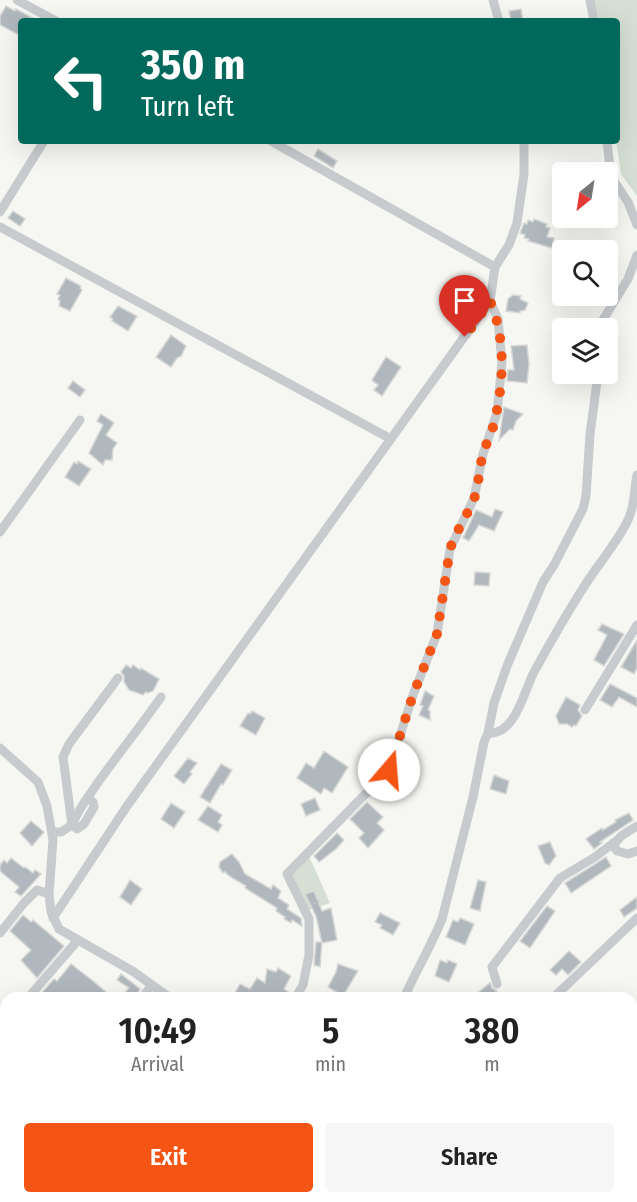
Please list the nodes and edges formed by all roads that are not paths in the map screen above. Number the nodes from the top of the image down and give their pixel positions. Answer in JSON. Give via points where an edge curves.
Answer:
{"nodes":[{"id":1,"x":17,"y":0,"type":"edge"},
{"id":2,"x":493,"y":0,"type":"edge"},
{"id":3,"x":590,"y":0,"type":"edge"},
{"id":4,"x":50,"y":18,"type":"edge"},
{"id":5,"x":499,"y":18,"type":"edge"},
{"id":6,"x":593,"y":18,"type":"edge"},
{"id":7,"x":43,"y":144,"type":"edge"},
{"id":8,"x":276,"y":144,"type":"edge"},
{"id":9,"x":524,"y":144,"type":"edge"},
{"id":10,"x":607,"y":144,"type":"edge"},
{"id":11,"x":0,"y":212,"type":"edge"},
{"id":12,"x":637,"y":225,"type":"edge"},
{"id":13,"x":0,"y":227,"type":"edge"},
{"id":14,"x":637,"y":255,"type":"edge"},
{"id":15,"x":495,"y":267,"type":"junction"},
{"id":16,"x":490,"y":301,"type":"junction"},
{"id":17,"x":604,"y":318,"type":"edge"},
{"id":18,"x":597,"y":384,"type":"edge"},
{"id":19,"x":80,"y":420,"type":"dead end"},
{"id":20,"x":391,"y":439,"type":"junction"},
{"id":21,"x":637,"y":475,"type":"edge"},
{"id":22,"x":0,"y":532,"type":"edge"},
{"id":23,"x":637,"y":625,"type":"edge"},
{"id":24,"x":118,"y":678,"type":"dead end"},
{"id":25,"x":161,"y":697,"type":"dead end"},
{"id":26,"x":585,"y":710,"type":"dead end"},
{"id":27,"x":488,"y":733,"type":"junction"},
{"id":28,"x":0,"y":748,"type":"edge"},
{"id":29,"x":72,"y":825,"type":"junction"},
{"id":30,"x":637,"y":826,"type":"edge"},
{"id":31,"x":53,"y":832,"type":"junction"},
{"id":32,"x":616,"y":841,"type":"junction"},
{"id":33,"x":637,"y":851,"type":"edge"},
{"id":34,"x":601,"y":852,"type":"junction"},
{"id":35,"x":620,"y":852,"type":"junction"},
{"id":36,"x":49,"y":894,"type":"junction"},
{"id":37,"x":53,"y":918,"type":"junction"},
{"id":38,"x":637,"y":918,"type":"edge"},
{"id":39,"x":0,"y":933,"type":"edge"},
{"id":40,"x":78,"y":940,"type":"junction"},
{"id":41,"x":497,"y":984,"type":"dead end"},
{"id":42,"x":152,"y":986,"type":"junction"},
{"id":43,"x":33,"y":992,"type":"edge"},
{"id":44,"x":147,"y":992,"type":"edge"},
{"id":45,"x":161,"y":992,"type":"edge"},
{"id":46,"x":299,"y":992,"type":"edge"},
{"id":47,"x":406,"y":992,"type":"edge"},
{"id":48,"x":559,"y":992,"type":"edge"}],
"edges":[{"from":1,"to":4,"type":"street"},
{"from":2,"to":5,"type":"street"},
{"from":3,"to":6,"type":"street"},
{"from":7,"to":11,"type":"street"},
{"from":8,"to":15,"type":"street"},
{"from":9,"to":15,"type":"street","via":[[517,223]]},
{"from":10,"to":12,"type":"street","via":[[611,177],[628,202]]},
{"from":13,"to":20,"type":"street"},
{"from":14,"to":17,"type":"street","via":[[628,279]]},
{"from":15,"to":16,"type":"street"},
{"from":16,"to":20,"type":"street"},
{"from":16,"to":46,"type":"street","via":[[498,319],[502,363],[497,413],[474,498],[450,549],[437,634],[389,770],[287,874],[309,919],[309,955]]},
{"from":18,"to":27,"type":"street","via":[[583,509],[532,605],[494,703]]},
{"from":19,"to":22,"type":"street"},
{"from":20,"to":37,"type":"street","via":[[127,806]]},
{"from":21,"to":27,"type":"street","via":[[633,505],[624,528],[561,624],[510,724],[501,731]]},
{"from":23,"to":26,"type":"street"},
{"from":24,"to":29,"type":"street","via":[[63,757]]},
{"from":25,"to":29,"type":"street"},
{"from":27,"to":47,"type":"street","via":[[442,919]]},
{"from":28,"to":31,"type":"street","via":[[38,782]]},
{"from":29,"to":31,"type":"street"},
{"from":30,"to":32,"type":"street"},
{"from":31,"to":36,"type":"street"},
{"from":32,"to":34,"type":"street"},
{"from":32,"to":35,"type":"street","via":[[614,847]]},
{"from":33,"to":35,"type":"street"},
{"from":34,"to":35,"type":"street"},
{"from":34,"to":41,"type":"street","via":[[560,878],[518,931],[492,967]]},
{"from":36,"to":37,"type":"street"},
{"from":36,"to":39,"type":"street","via":[[37,890]]},
{"from":37,"to":40,"type":"street","via":[[59,928]]},
{"from":38,"to":48,"type":"street"},
{"from":40,"to":42,"type":"street"},
{"from":40,"to":43,"type":"street"},
{"from":42,"to":44,"type":"street"},
{"from":42,"to":45,"type":"street"}]}
